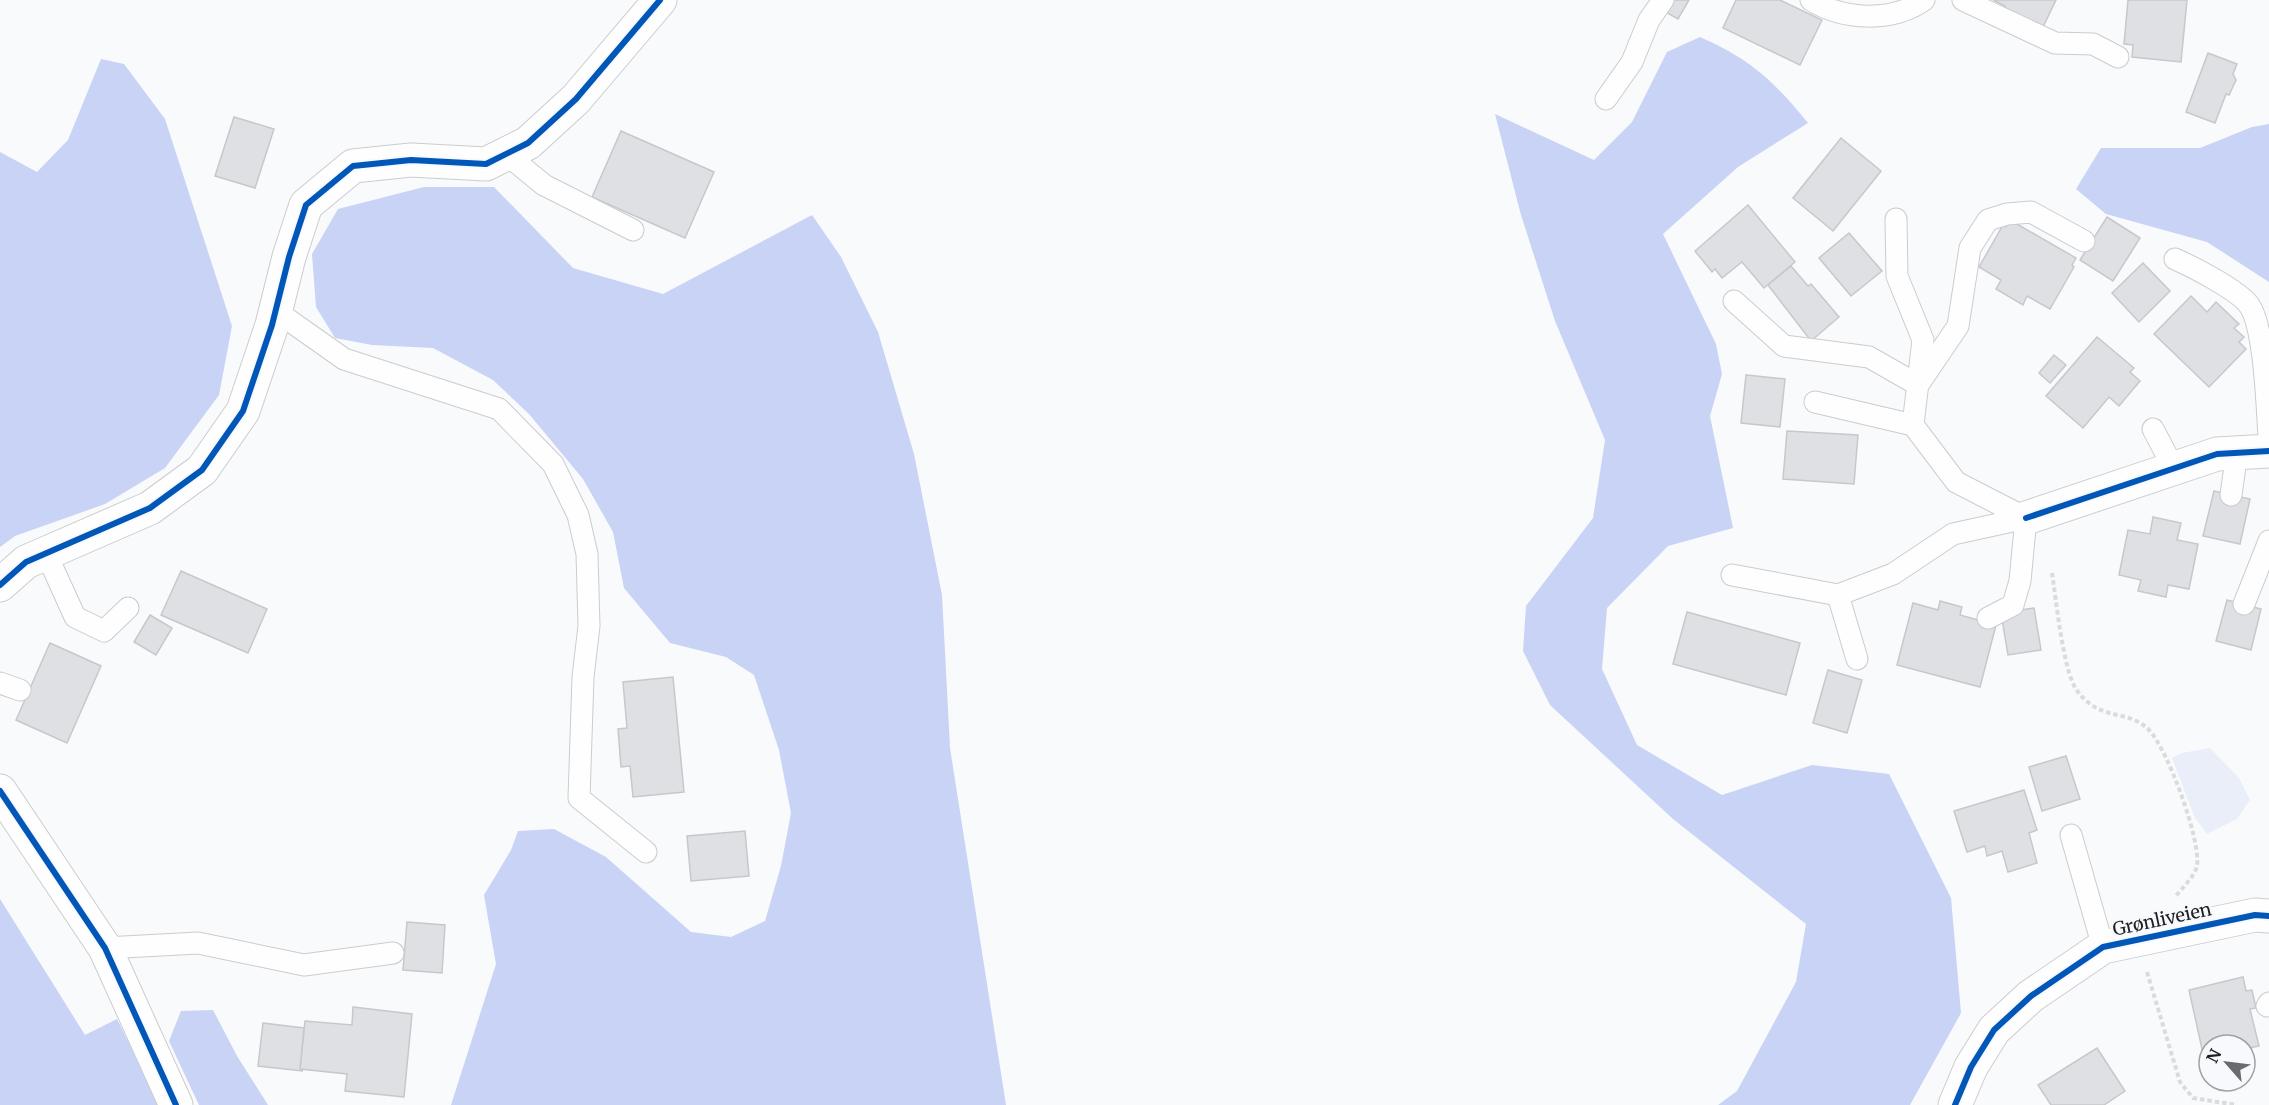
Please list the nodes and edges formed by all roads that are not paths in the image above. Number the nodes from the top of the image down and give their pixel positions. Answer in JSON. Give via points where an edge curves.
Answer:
{"nodes":[{"id":1,"x":660,"y":0,"type":"edge"},
{"id":2,"x":1663,"y":0,"type":"edge"},
{"id":3,"x":1811,"y":0,"type":"edge"},
{"id":4,"x":1924,"y":0,"type":"edge"},
{"id":5,"x":1963,"y":0,"type":"edge"},
{"id":6,"x":2118,"y":57,"type":"dead end"},
{"id":7,"x":1606,"y":99,"type":"dead end"},
{"id":8,"x":506,"y":154,"type":"junction"},
{"id":9,"x":1896,"y":219,"type":"dead end"},
{"id":10,"x":633,"y":230,"type":"dead end"},
{"id":11,"x":2084,"y":241,"type":"dead end"},
{"id":12,"x":2175,"y":259,"type":"dead end"},
{"id":13,"x":1734,"y":301,"type":"dead end"},
{"id":14,"x":276,"y":310,"type":"junction"},
{"id":15,"x":1918,"y":385,"type":"junction"},
{"id":16,"x":1815,"y":402,"type":"dead end"},
{"id":17,"x":1913,"y":425,"type":"junction"},
{"id":18,"x":2153,"y":429,"type":"dead end"},
{"id":19,"x":2269,"y":437,"type":"edge"},
{"id":20,"x":2269,"y":450,"type":"edge"},
{"id":21,"x":2237,"y":452,"type":"junction"},
{"id":22,"x":2173,"y":468,"type":"junction"},
{"id":23,"x":2231,"y":495,"type":"dead end"},
{"id":24,"x":2026,"y":518,"type":"junction"},
{"id":25,"x":2269,"y":541,"type":"edge"},
{"id":26,"x":46,"y":553,"type":"junction"},
{"id":27,"x":1732,"y":575,"type":"dead end"},
{"id":28,"x":0,"y":585,"type":"edge"},
{"id":29,"x":1838,"y":595,"type":"junction"},
{"id":30,"x":2244,"y":604,"type":"dead end"},
{"id":31,"x":128,"y":608,"type":"dead end"},
{"id":32,"x":1988,"y":618,"type":"dead end"},
{"id":33,"x":1857,"y":659,"type":"dead end"},
{"id":34,"x":0,"y":791,"type":"edge"},
{"id":35,"x":2071,"y":835,"type":"dead end"},
{"id":36,"x":646,"y":852,"type":"dead end"},
{"id":37,"x":2269,"y":916,"type":"edge"},
{"id":38,"x":2103,"y":947,"type":"junction"},
{"id":39,"x":105,"y":948,"type":"junction"},
{"id":40,"x":393,"y":953,"type":"dead end"},
{"id":41,"x":176,"y":1105,"type":"edge"},
{"id":42,"x":1955,"y":1105,"type":"edge"}],
"edges":[{"from":1,"to":8,"type":"street","via":[[576,99],[528,143]]},
{"from":2,"to":7,"type":"lane","via":[[1632,62]]},
{"from":3,"to":4,"type":"lane","via":[[1823,8],[1856,15],[1887,16]]},
{"from":5,"to":6,"type":"lane","via":[[2055,43],[2093,44]]},
{"from":8,"to":10,"type":"lane","via":[[544,185]]},
{"from":8,"to":14,"type":"street","via":[[486,164],[411,160],[352,166],[306,204]]},
{"from":9,"to":15,"type":"lane","via":[[1897,276],[1923,340]]},
{"from":11,"to":15,"type":"lane","via":[[2031,212],[1988,220],[1970,248],[1959,326]]},
{"from":12,"to":19,"type":"lane","via":[[2202,271],[2250,306],[2262,345]]},
{"from":13,"to":15,"type":"lane","via":[[1784,346],[1869,357]]},
{"from":14,"to":26,"type":"street","via":[[243,411],[202,470],[150,508]]},
{"from":14,"to":36,"type":"lane","via":[[344,359],[499,409],[553,464],[578,515],[587,554],[589,626],[583,677],[579,798]]},
{"from":15,"to":17,"type":"lane"},
{"from":16,"to":17,"type":"lane"},
{"from":17,"to":24,"type":"lane","via":[[1956,482]]},
{"from":18,"to":22,"type":"lane"},
{"from":20,"to":21,"type":"street"},
{"from":21,"to":22,"type":"street"},
{"from":21,"to":23,"type":"lane"},
{"from":22,"to":24,"type":"street"},
{"from":24,"to":29,"type":"lane","via":[[1953,534],[1893,574]]},
{"from":24,"to":32,"type":"lane","via":[[2020,581],[2013,605]]},
{"from":25,"to":30,"type":"lane"},
{"from":26,"to":28,"type":"street","via":[[26,562]]},
{"from":26,"to":31,"type":"lane","via":[[75,617],[104,631]]},
{"from":27,"to":29,"type":"lane"},
{"from":29,"to":33,"type":"lane"},
{"from":34,"to":39,"type":"street"},
{"from":35,"to":38,"type":"lane"},
{"from":37,"to":38,"type":"street","name":"Grønliveien","via":[[2254,915]]},
{"from":38,"to":42,"type":"street","name":"Grønliveien","via":[[2031,996],[1994,1030],[1971,1067]]},
{"from":39,"to":40,"type":"lane","via":[[198,943],[304,965]]},
{"from":39,"to":41,"type":"street"}]}
